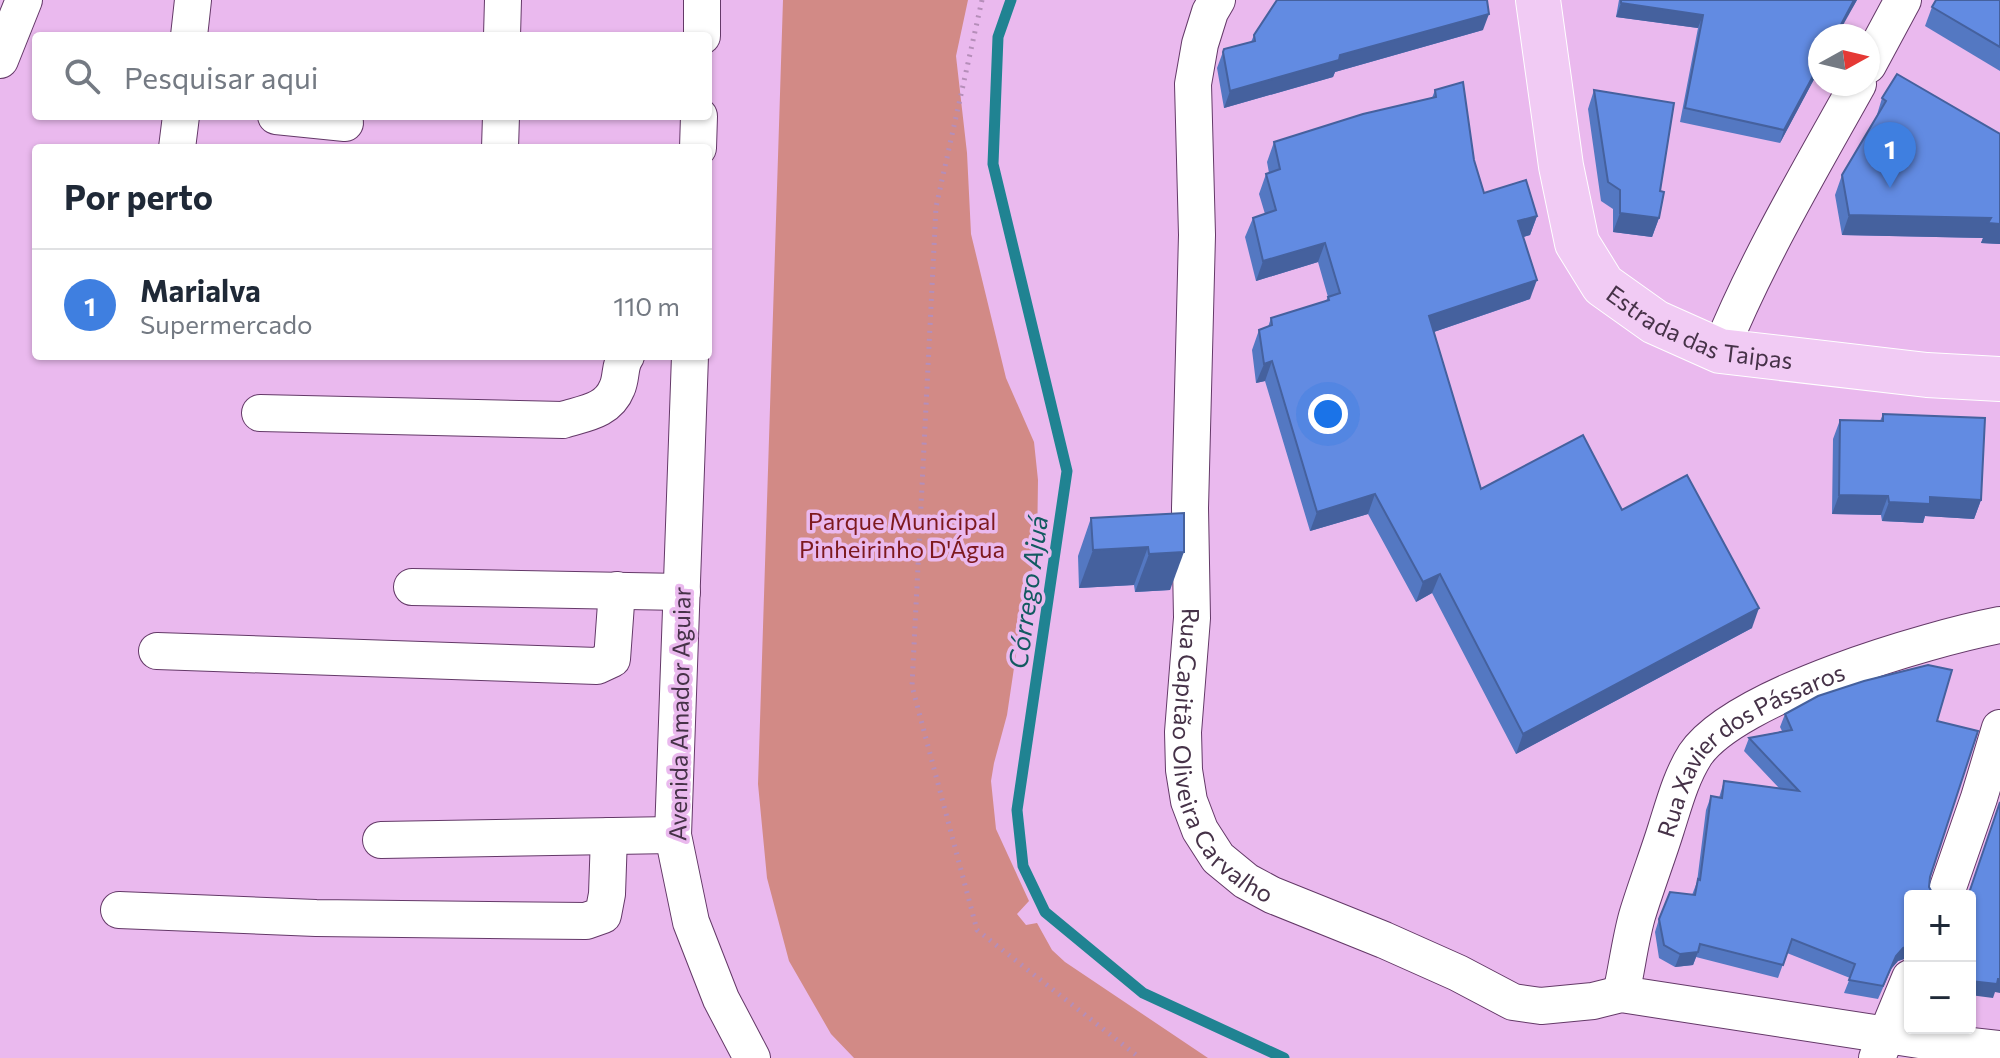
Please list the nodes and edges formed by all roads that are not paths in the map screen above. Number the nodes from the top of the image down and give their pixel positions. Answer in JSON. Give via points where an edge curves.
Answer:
{"nodes":[{"id":1,"x":24,"y":0,"type":"edge"},
{"id":2,"x":193,"y":0,"type":"edge"},
{"id":3,"x":503,"y":0,"type":"edge"},
{"id":4,"x":702,"y":0,"type":"edge"},
{"id":5,"x":1217,"y":0,"type":"edge"},
{"id":6,"x":1538,"y":0,"type":"edge"},
{"id":7,"x":1903,"y":0,"type":"edge"},
{"id":8,"x":189,"y":32,"type":"edge"},
{"id":9,"x":502,"y":32,"type":"edge"},
{"id":10,"x":702,"y":32,"type":"edge"},
{"id":11,"x":1880,"y":43,"type":"edge"},
{"id":12,"x":0,"y":60,"type":"edge"},
{"id":13,"x":1851,"y":96,"type":"edge"},
{"id":14,"x":180,"y":120,"type":"edge"},
{"id":15,"x":315,"y":120,"type":"edge"},
{"id":16,"x":501,"y":120,"type":"edge"},
{"id":17,"x":699,"y":120,"type":"edge"},
{"id":18,"x":345,"y":123,"type":"dead end"},
{"id":19,"x":178,"y":144,"type":"edge"},
{"id":20,"x":500,"y":144,"type":"edge"},
{"id":21,"x":698,"y":144,"type":"edge"},
{"id":22,"x":1720,"y":351,"type":"junction"},
{"id":23,"x":623,"y":360,"type":"edge"},
{"id":24,"x":690,"y":360,"type":"edge"},
{"id":25,"x":2000,"y":379,"type":"edge"},
{"id":26,"x":260,"y":413,"type":"dead end"},
{"id":27,"x":412,"y":587,"type":"dead end"},
{"id":28,"x":617,"y":590,"type":"junction"},
{"id":29,"x":682,"y":592,"type":"junction"},
{"id":30,"x":2000,"y":625,"type":"edge"},
{"id":31,"x":157,"y":651,"type":"dead end"},
{"id":32,"x":2000,"y":728,"type":"edge"},
{"id":33,"x":673,"y":835,"type":"junction"},
{"id":34,"x":609,"y":836,"type":"junction"},
{"id":35,"x":381,"y":840,"type":"dead end"},
{"id":36,"x":1947,"y":890,"type":"edge"},
{"id":37,"x":119,"y":910,"type":"dead end"},
{"id":38,"x":1904,"y":993,"type":"edge"},
{"id":39,"x":1621,"y":994,"type":"junction"},
{"id":40,"x":1882,"y":1046,"type":"edge"},
{"id":41,"x":2000,"y":1049,"type":"edge"},
{"id":42,"x":746,"y":1056,"type":"edge"}],
"edges":[{"from":1,"to":12,"type":"street"},
{"from":2,"to":8,"type":"street"},
{"from":3,"to":9,"type":"street"},
{"from":4,"to":10,"type":"street"},
{"from":5,"to":39,"type":"street","name":"Rua Capitão Oliveira Carvalho","via":[[1200,44],[1193,84],[1197,235],[1192,618],[1183,732],[1189,801],[1200,830],[1218,858],[1246,881],[1513,1002],[1555,1005]]},
{"from":6,"to":22,"type":"main road","name":"Estrada das Taipas","via":[[1577,243],[1603,285],[1655,322]]},
{"from":7,"to":11,"type":"street"},
{"from":13,"to":22,"type":"street","via":[[1765,250]]},
{"from":14,"to":19,"type":"street"},
{"from":15,"to":18,"type":"street"},
{"from":16,"to":20,"type":"street"},
{"from":17,"to":21,"type":"street"},
{"from":22,"to":25,"type":"main road","name":"Estrada das Taipas"},
{"from":23,"to":26,"type":"street","via":[[617,388],[604,407],[563,420]]},
{"from":24,"to":29,"type":"street","name":"Avenida Amador Aguiar"},
{"from":27,"to":28,"type":"street"},
{"from":28,"to":29,"type":"street"},
{"from":28,"to":31,"type":"street","via":[[612,659],[597,666]]},
{"from":29,"to":33,"type":"street","name":"Avenida Amador Aguiar"},
{"from":30,"to":39,"type":"street","name":"Rua Xavier dos Pássaros","via":[[1842,670],[1718,730],[1695,754],[1681,783],[1637,917]]},
{"from":32,"to":36,"type":"street"},
{"from":33,"to":34,"type":"street"},
{"from":33,"to":42,"type":"street","name":"Avenida Amador Aguiar","via":[[691,922]]},
{"from":34,"to":35,"type":"street"},
{"from":34,"to":37,"type":"street","via":[[603,915],[586,921]]},
{"from":38,"to":40,"type":"street"},
{"from":39,"to":40,"type":"street","name":"Rua Capitão Oliveira Carvalho"},
{"from":40,"to":41,"type":"street","name":"Rua Capitão Oliveira Carvalho","via":[[1926,1041]]}]}
